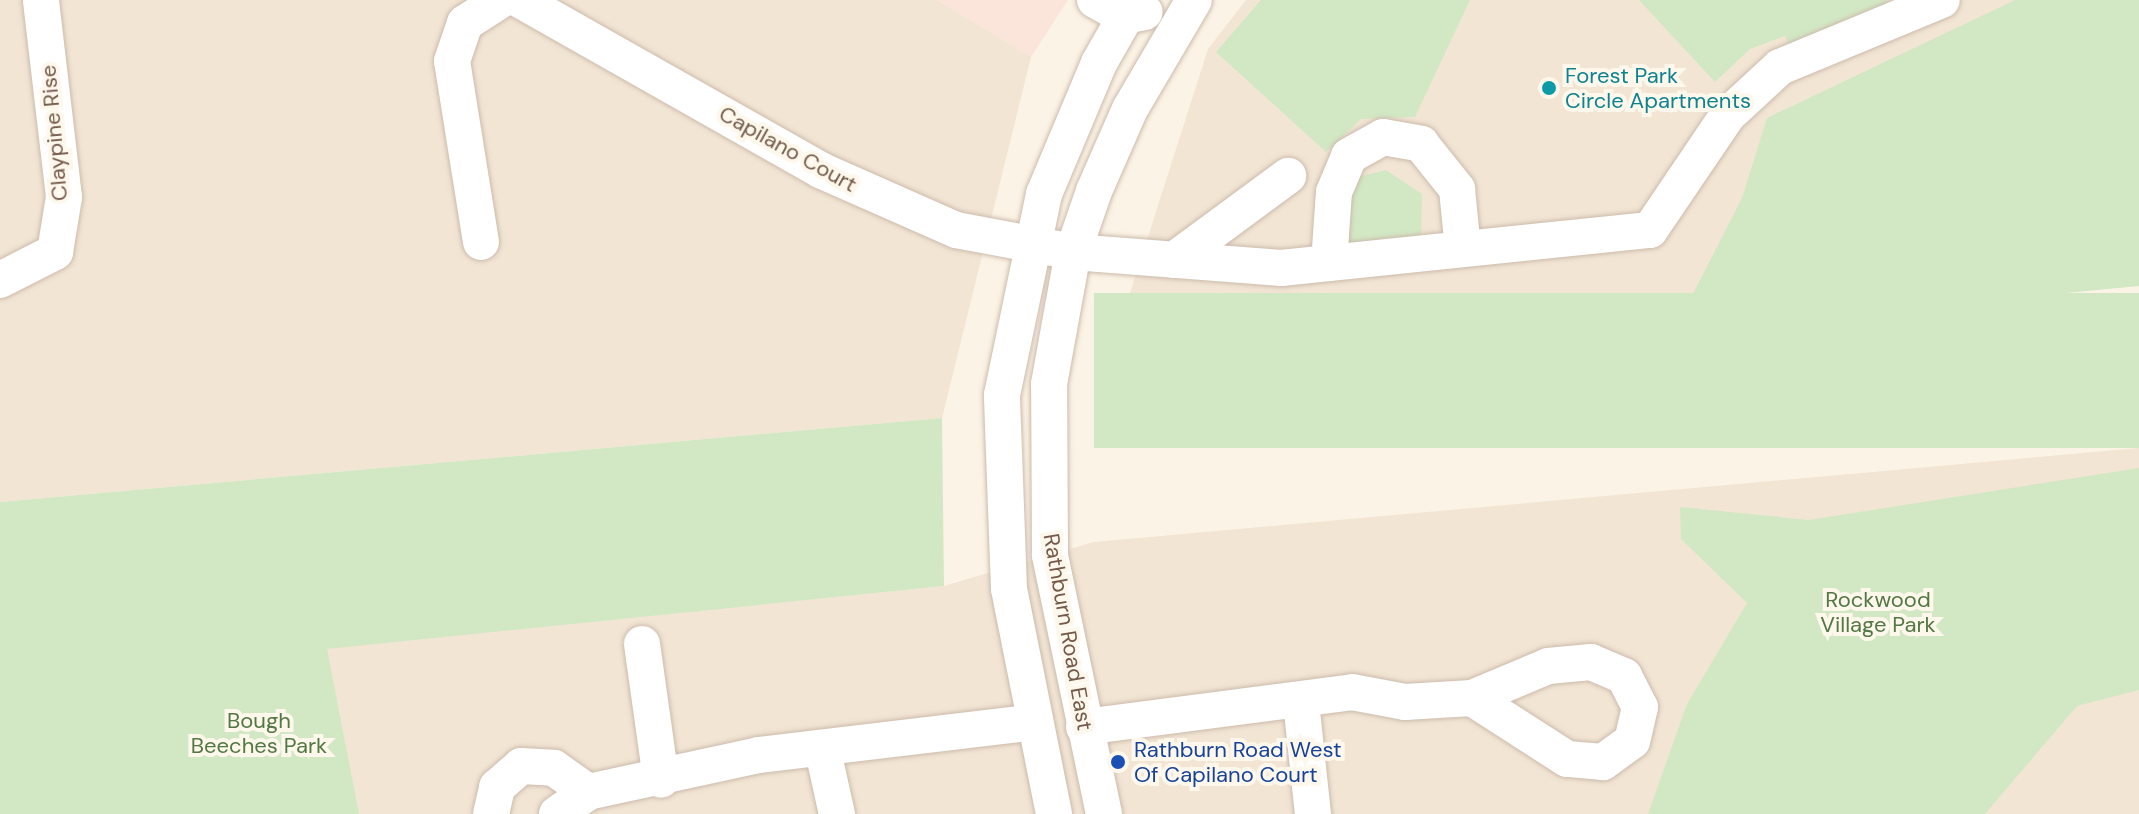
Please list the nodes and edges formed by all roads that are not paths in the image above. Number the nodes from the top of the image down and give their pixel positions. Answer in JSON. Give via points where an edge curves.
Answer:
{"nodes":[{"id":1,"x":41,"y":0,"type":"edge"},
{"id":2,"x":501,"y":0,"type":"edge"},
{"id":3,"x":520,"y":0,"type":"edge"},
{"id":4,"x":1194,"y":0,"type":"edge"},
{"id":5,"x":1942,"y":0,"type":"edge"},
{"id":6,"x":1118,"y":5,"type":"edge"},
{"id":7,"x":1288,"y":176,"type":"dead end"},
{"id":8,"x":481,"y":242,"type":"dead end"},
{"id":9,"x":1028,"y":245,"type":"junction"},
{"id":10,"x":1463,"y":249,"type":"junction"},
{"id":11,"x":1073,"y":252,"type":"junction"},
{"id":12,"x":1174,"y":260,"type":"junction"},
{"id":13,"x":1329,"y":263,"type":"junction"},
{"id":14,"x":0,"y":280,"type":"edge"},
{"id":15,"x":642,"y":644,"type":"dead end"},
{"id":16,"x":1472,"y":698,"type":"dead end"},
{"id":17,"x":1301,"y":702,"type":"junction"},
{"id":18,"x":1034,"y":722,"type":"junction"},
{"id":19,"x":1084,"y":727,"type":"junction"},
{"id":20,"x":823,"y":751,"type":"junction"},
{"id":21,"x":661,"y":780,"type":"junction"},
{"id":22,"x":588,"y":792,"type":"junction"},
{"id":23,"x":491,"y":814,"type":"edge"},
{"id":24,"x":557,"y":814,"type":"edge"},
{"id":25,"x":837,"y":814,"type":"edge"},
{"id":26,"x":1054,"y":814,"type":"edge"},
{"id":27,"x":1104,"y":814,"type":"edge"},
{"id":28,"x":1313,"y":814,"type":"edge"}],
"edges":[{"from":1,"to":14,"type":"street","name":"Claypine Rise","via":[[64,197],[55,252]]},
{"from":2,"to":8,"type":"street","via":[[465,23],[452,61]]},
{"from":3,"to":9,"type":"street","name":"Capilano Court","via":[[878,199],[956,230]]},
{"from":4,"to":6,"type":"street"},
{"from":4,"to":11,"type":"street","name":"Rathburn Road East","via":[[1130,109]]},
{"from":5,"to":10,"type":"street","name":"Capilano Court","via":[[1780,67],[1728,115],[1650,230]]},
{"from":6,"to":9,"type":"street"},
{"from":7,"to":12,"type":"street"},
{"from":9,"to":11,"type":"street","name":"Capilano Court"},
{"from":9,"to":18,"type":"street","via":[[1000,445],[1009,589]]},
{"from":10,"to":13,"type":"street","name":"Capilano Court"},
{"from":10,"to":13,"type":"street","via":[[1457,189],[1421,144],[1383,137],[1349,156],[1334,192]]},
{"from":11,"to":12,"type":"street","name":"Capilano Court"},
{"from":11,"to":19,"type":"street","name":"Rathburn Road East","via":[[1051,372],[1046,452],[1050,555]]},
{"from":12,"to":13,"type":"street","name":"Capilano Court","via":[[1281,268]]},
{"from":15,"to":21,"type":"street"},
{"from":16,"to":17,"type":"street","via":[[1405,702],[1352,692]]},
{"from":17,"to":19,"type":"street"},
{"from":17,"to":28,"type":"street"},
{"from":18,"to":20,"type":"street"},
{"from":18,"to":26,"type":"street"},
{"from":19,"to":27,"type":"street","name":"Rathburn Road East"},
{"from":20,"to":21,"type":"street","via":[[759,755]]},
{"from":20,"to":25,"type":"street"},
{"from":21,"to":22,"type":"street"},
{"from":22,"to":23,"type":"street","via":[[569,774],[530,764],[501,780]]},
{"from":22,"to":24,"type":"street"}]}
